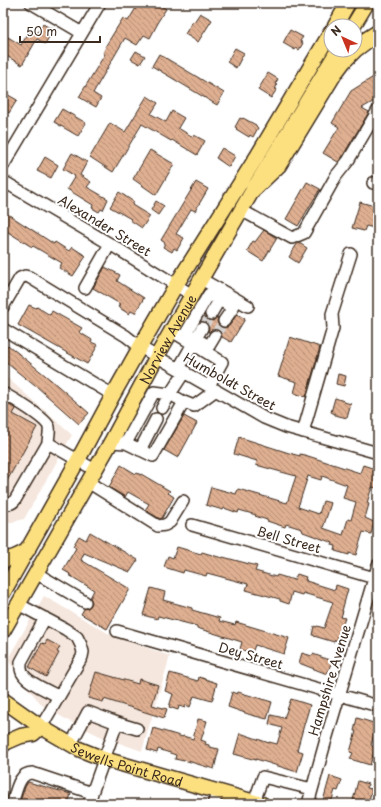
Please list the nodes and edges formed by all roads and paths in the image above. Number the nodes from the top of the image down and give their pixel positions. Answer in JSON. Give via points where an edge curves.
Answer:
{"nodes":[{"id":1,"x":31,"y":3,"type":"edge"},
{"id":2,"x":100,"y":3,"type":"edge"},
{"id":3,"x":348,"y":3,"type":"edge"},
{"id":4,"x":367,"y":3,"type":"edge"},
{"id":5,"x":340,"y":18,"type":"edge"},
{"id":6,"x":358,"y":18,"type":"edge"},
{"id":7,"x":82,"y":33,"type":"junction"},
{"id":8,"x":378,"y":33,"type":"edge"},
{"id":9,"x":363,"y":43,"type":"edge"},
{"id":10,"x":323,"y":45,"type":"edge"},
{"id":11,"x":333,"y":58,"type":"edge"},
{"id":12,"x":346,"y":58,"type":"edge"},
{"id":13,"x":378,"y":110,"type":"edge"},
{"id":14,"x":3,"y":166,"type":"edge"},
{"id":15,"x":4,"y":182,"type":"edge"},
{"id":16,"x":254,"y":188,"type":"junction"},
{"id":17,"x":241,"y":210,"type":"junction"},
{"id":18,"x":110,"y":244,"type":"junction"},
{"id":19,"x":351,"y":254,"type":"dead end"},
{"id":20,"x":201,"y":279,"type":"junction"},
{"id":21,"x":176,"y":285,"type":"junction"},
{"id":22,"x":85,"y":288,"type":"dead end"},
{"id":23,"x":192,"y":295,"type":"junction"},
{"id":24,"x":222,"y":296,"type":"junction"},
{"id":25,"x":248,"y":306,"type":"dead end"},
{"id":26,"x":3,"y":307,"type":"edge"},
{"id":27,"x":211,"y":314,"type":"tunnel mouth"},
{"id":28,"x":224,"y":321,"type":"tunnel mouth"},
{"id":29,"x":202,"y":328,"type":"tunnel mouth"},
{"id":30,"x":3,"y":329,"type":"edge"},
{"id":31,"x":172,"y":331,"type":"junction"},
{"id":32,"x":215,"y":336,"type":"tunnel mouth"},
{"id":33,"x":194,"y":341,"type":"junction"},
{"id":34,"x":140,"y":347,"type":"junction"},
{"id":35,"x":157,"y":356,"type":"junction"},
{"id":36,"x":182,"y":370,"type":"junction"},
{"id":37,"x":141,"y":386,"type":"junction"},
{"id":38,"x":212,"y":388,"type":"junction"},
{"id":39,"x":154,"y":392,"type":"junction"},
{"id":40,"x":3,"y":393,"type":"edge"},
{"id":41,"x":170,"y":394,"type":"junction"},
{"id":42,"x":113,"y":395,"type":"junction"},
{"id":43,"x":184,"y":402,"type":"junction"},
{"id":44,"x":162,"y":408,"type":"dead end"},
{"id":45,"x":156,"y":418,"type":"dead end"},
{"id":46,"x":303,"y":432,"type":"junction"},
{"id":47,"x":111,"y":442,"type":"junction"},
{"id":48,"x":48,"y":443,"type":"junction"},
{"id":49,"x":126,"y":443,"type":"junction"},
{"id":50,"x":140,"y":450,"type":"junction"},
{"id":51,"x":378,"y":453,"type":"edge"},
{"id":52,"x":78,"y":460,"type":"junction"},
{"id":53,"x":95,"y":470,"type":"junction"},
{"id":54,"x":88,"y":482,"type":"junction"},
{"id":55,"x":183,"y":500,"type":"dead end"},
{"id":56,"x":3,"y":502,"type":"edge"},
{"id":57,"x":192,"y":525,"type":"dead end"},
{"id":58,"x":28,"y":550,"type":"junction"},
{"id":59,"x":3,"y":560,"type":"edge"},
{"id":60,"x":378,"y":565,"type":"edge"},
{"id":61,"x":36,"y":573,"type":"junction"},
{"id":62,"x":376,"y":579,"type":"edge"},
{"id":63,"x":3,"y":593,"type":"edge"},
{"id":64,"x":85,"y":602,"type":"dead end"},
{"id":65,"x":18,"y":604,"type":"junction"},
{"id":66,"x":45,"y":618,"type":"junction"},
{"id":67,"x":3,"y":631,"type":"edge"},
{"id":68,"x":117,"y":631,"type":"dead end"},
{"id":69,"x":340,"y":695,"type":"junction"},
{"id":70,"x":58,"y":696,"type":"junction"},
{"id":71,"x":3,"y":700,"type":"edge"},
{"id":72,"x":378,"y":706,"type":"edge"},
{"id":73,"x":117,"y":723,"type":"junction"},
{"id":74,"x":41,"y":727,"type":"junction"},
{"id":75,"x":137,"y":728,"type":"dead end"},
{"id":76,"x":71,"y":744,"type":"junction"},
{"id":77,"x":3,"y":745,"type":"edge"},
{"id":78,"x":104,"y":759,"type":"junction"},
{"id":79,"x":312,"y":789,"type":"junction"},
{"id":80,"x":216,"y":798,"type":"edge"},
{"id":81,"x":90,"y":799,"type":"edge"},
{"id":82,"x":258,"y":803,"type":"edge"},
{"id":83,"x":12,"y":804,"type":"edge"},
{"id":84,"x":308,"y":804,"type":"edge"}],
"edges":[{"from":1,"to":7,"type":"street"},
{"from":2,"to":7,"type":"street"},
{"from":3,"to":5,"type":"main road"},
{"from":4,"to":6,"type":"main road"},
{"from":7,"to":14,"type":"street"},
{"from":8,"to":9,"type":"highway"},
{"from":10,"to":21,"type":"main road","name":"Norview Avenue"},
{"from":11,"to":16,"type":"main road","name":"Norview Avenue"},
{"from":12,"to":16,"type":"highway","via":[[326,85],[278,164]]},
{"from":13,"to":17,"type":"street","via":[[304,233],[292,238]]},
{"from":15,"to":18,"type":"street","name":"Alexander Street"},
{"from":16,"to":17,"type":"main road","name":"Norview Avenue"},
{"from":17,"to":20,"type":"main road","name":"Norview Avenue"},
{"from":18,"to":21,"type":"street","name":"Alexander Street"},
{"from":18,"to":22,"type":"street"},
{"from":19,"to":46,"type":"street","via":[[332,314],[333,328]]},
{"from":20,"to":23,"type":"main road","name":"Norview Avenue"},
{"from":20,"to":24,"type":"street"},
{"from":21,"to":23,"type":"street","name":"Alexander Street"},
{"from":21,"to":34,"type":"main road","name":"Norview Avenue"},
{"from":23,"to":31,"type":"main road","name":"Norview Avenue"},
{"from":24,"to":25,"type":"street"},
{"from":24,"to":27,"type":"street"},
{"from":24,"to":28,"type":"street","via":[[233,308]]},
{"from":24,"to":33,"type":"street","via":[[209,294],[186,332]]},
{"from":26,"to":34,"type":"street","name":"Humboldt Street","via":[[20,278],[29,277]]},
{"from":29,"to":33,"type":"street"},
{"from":30,"to":42,"type":"street"},
{"from":31,"to":33,"type":"street"},
{"from":31,"to":35,"type":"main road","name":"Norview Avenue"},
{"from":32,"to":33,"type":"street","via":[[209,346]]},
{"from":33,"to":36,"type":"street"},
{"from":33,"to":38,"type":"street","via":[[222,362]]},
{"from":34,"to":35,"type":"street","name":"Humboldt Street"},
{"from":34,"to":42,"type":"main road","name":"Norview Avenue"},
{"from":35,"to":36,"type":"street","name":"Humboldt Street"},
{"from":35,"to":37,"type":"main road","name":"Norview Avenue"},
{"from":36,"to":38,"type":"street","name":"Humboldt Street"},
{"from":36,"to":41,"type":"street"},
{"from":37,"to":39,"type":"street"},
{"from":37,"to":47,"type":"main road","name":"Norview Avenue"},
{"from":38,"to":43,"type":"street","via":[[194,406]]},
{"from":38,"to":46,"type":"street","name":"Humboldt Street","via":[[264,418]]},
{"from":39,"to":41,"type":"street"},
{"from":39,"to":49,"type":"street"},
{"from":40,"to":48,"type":"street","via":[[26,406],[47,423],[50,429]]},
{"from":41,"to":43,"type":"street"},
{"from":41,"to":44,"type":"street"},
{"from":42,"to":52,"type":"main road","name":"Norview Avenue"},
{"from":43,"to":50,"type":"street","via":[[153,456]]},
{"from":45,"to":50,"type":"street"},
{"from":46,"to":51,"type":"street","name":"Humboldt Street"},
{"from":47,"to":49,"type":"street"},
{"from":47,"to":53,"type":"main road","name":"Norview Avenue"},
{"from":48,"to":52,"type":"street"},
{"from":48,"to":56,"type":"street","via":[[15,500],[6,504]]},
{"from":49,"to":50,"type":"street"},
{"from":52,"to":53,"type":"street"},
{"from":52,"to":58,"type":"main road","name":"Norview Avenue"},
{"from":53,"to":54,"type":"main road","name":"Norview Avenue"},
{"from":54,"to":55,"type":"street","via":[[158,526],[170,522]]},
{"from":54,"to":61,"type":"main road","name":"Norview Avenue"},
{"from":57,"to":62,"type":"street","name":"Bell Street"},
{"from":58,"to":59,"type":"main road","via":[[19,556]]},
{"from":58,"to":63,"type":"main road","name":"Norview Avenue"},
{"from":60,"to":62,"type":"street","name":"Hampshire Avenue"},
{"from":61,"to":64,"type":"street"},
{"from":61,"to":65,"type":"main road","name":"Norview Avenue"},
{"from":62,"to":69,"type":"street","name":"Hampshire Avenue"},
{"from":65,"to":66,"type":"street"},
{"from":65,"to":67,"type":"main road","name":"Norview Avenue"},
{"from":66,"to":70,"type":"street","via":[[77,637],[82,645],[82,657]]},
{"from":66,"to":70,"type":"street","via":[[21,662],[21,669],[23,676],[29,681]]},
{"from":68,"to":69,"type":"street","name":"Dey Street"},
{"from":69,"to":72,"type":"street","name":"Dey Street"},
{"from":69,"to":79,"type":"street","name":"Hampshire Avenue"},
{"from":70,"to":74,"type":"street"},
{"from":71,"to":74,"type":"main road","name":"Sewells Point Road"},
{"from":73,"to":75,"type":"street"},
{"from":73,"to":76,"type":"street","via":[[88,712]]},
{"from":73,"to":78,"type":"street"},
{"from":74,"to":76,"type":"main road","name":"Sewells Point Road"},
{"from":74,"to":77,"type":"main road","via":[[33,734],[21,736]]},
{"from":76,"to":78,"type":"main road","name":"Sewells Point Road"},
{"from":78,"to":80,"type":"main road","name":"Sewells Point Road"},
{"from":78,"to":81,"type":"street"},
{"from":79,"to":82,"type":"street","via":[[263,777]]},
{"from":79,"to":84,"type":"street","name":"Hampshire Avenue"},
{"from":80,"to":82,"type":"main road","name":"Sewells Point Road"},
{"from":81,"to":83,"type":"street","via":[[40,776],[28,774],[20,780]]}]}
